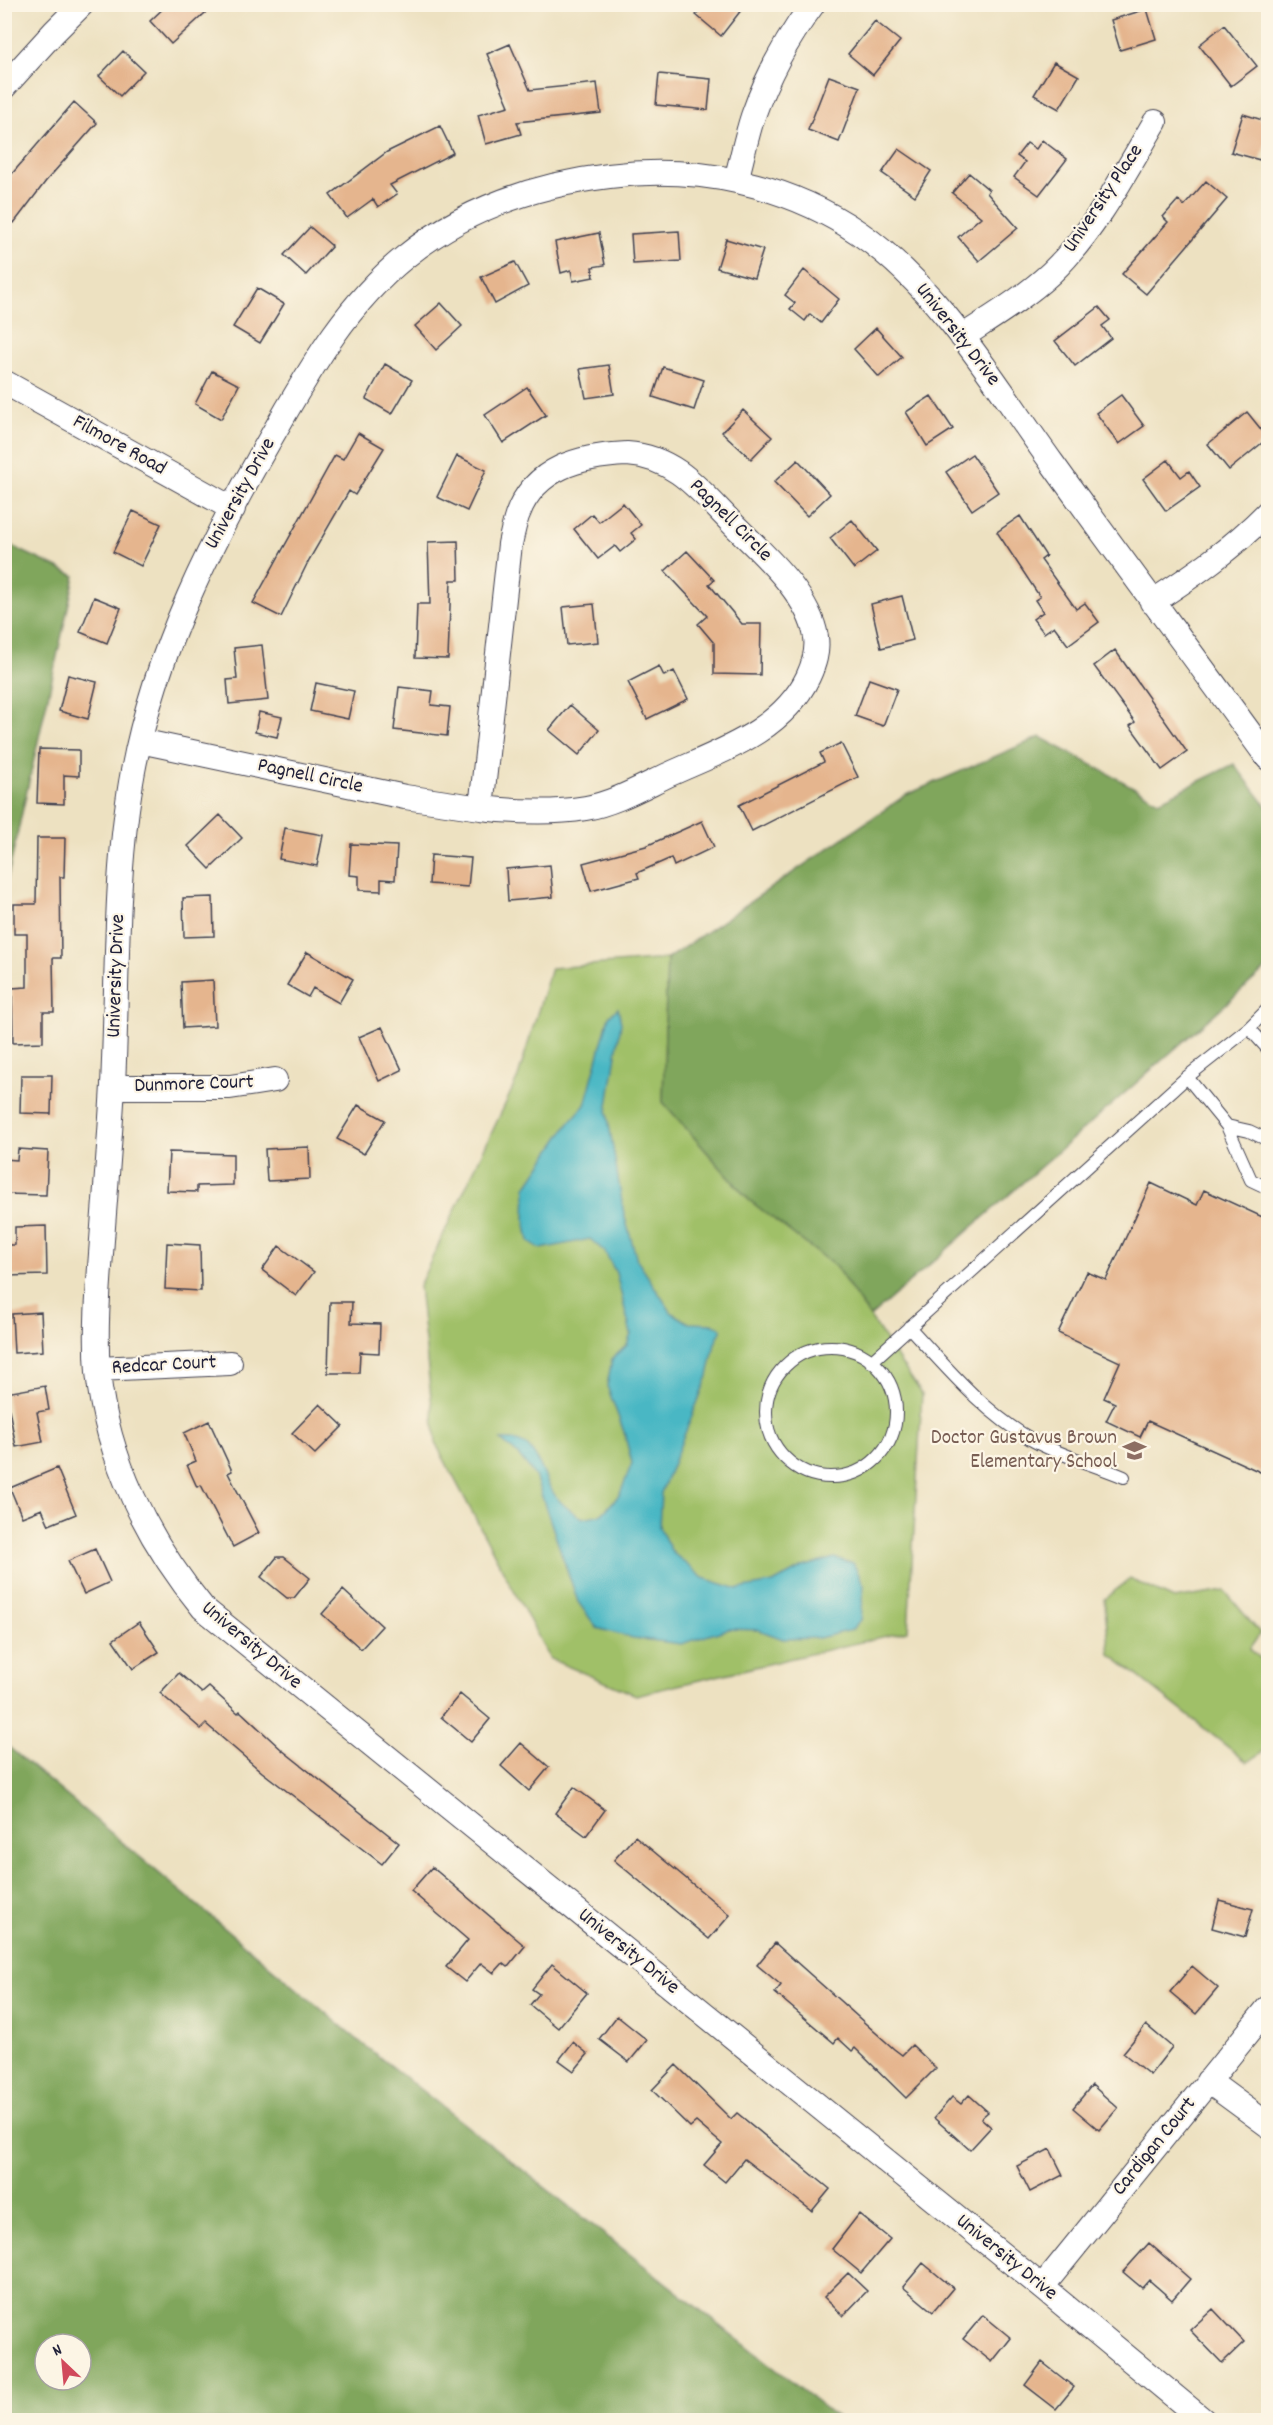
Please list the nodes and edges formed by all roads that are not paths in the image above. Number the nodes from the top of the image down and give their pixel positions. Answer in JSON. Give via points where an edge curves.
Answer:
{"nodes":[{"id":1,"x":82,"y":4,"type":"edge"},
{"id":2,"x":813,"y":4,"type":"edge"},
{"id":3,"x":4,"y":87,"type":"edge"},
{"id":4,"x":1155,"y":122,"type":"dead end"},
{"id":5,"x":736,"y":180,"type":"junction"},
{"id":6,"x":962,"y":337,"type":"junction"},
{"id":7,"x":4,"y":382,"type":"edge"},
{"id":8,"x":233,"y":509,"type":"junction"},
{"id":9,"x":1269,"y":512,"type":"edge"},
{"id":10,"x":1152,"y":602,"type":"junction"},
{"id":11,"x":140,"y":741,"type":"junction"},
{"id":12,"x":1269,"y":759,"type":"edge"},
{"id":13,"x":481,"y":808,"type":"junction"},
{"id":14,"x":1269,"y":1009,"type":"edge"},
{"id":15,"x":1249,"y":1028,"type":"junction"},
{"id":16,"x":1269,"y":1049,"type":"edge"},
{"id":17,"x":1187,"y":1077,"type":"junction"},
{"id":18,"x":275,"y":1080,"type":"dead end"},
{"id":19,"x":113,"y":1087,"type":"junction"},
{"id":20,"x":1227,"y":1126,"type":"junction"},
{"id":21,"x":1269,"y":1140,"type":"edge"},
{"id":22,"x":1269,"y":1188,"type":"edge"},
{"id":23,"x":909,"y":1327,"type":"junction"},
{"id":24,"x":872,"y":1362,"type":"junction"},
{"id":25,"x":230,"y":1363,"type":"dead end"},
{"id":26,"x":98,"y":1370,"type":"junction"},
{"id":27,"x":1124,"y":1477,"type":"dead end"},
{"id":28,"x":1269,"y":2007,"type":"edge"},
{"id":29,"x":1208,"y":2081,"type":"junction"},
{"id":30,"x":1269,"y":2125,"type":"edge"},
{"id":31,"x":1042,"y":2287,"type":"junction"},
{"id":32,"x":1203,"y":2421,"type":"edge"}],
"edges":[{"from":1,"to":3,"type":"street"},
{"from":2,"to":5,"type":"street","via":[[777,59],[753,117]]},
{"from":4,"to":6,"type":"street","name":"University Place","via":[[1093,222],[1052,272]]},
{"from":5,"to":6,"type":"street","name":"University Drive","via":[[787,196],[856,232],[910,276]]},
{"from":5,"to":8,"type":"street","name":"University Drive","via":[[641,172],[554,184],[500,201],[432,237],[387,273],[343,318]]},
{"from":6,"to":10,"type":"street","name":"University Drive"},
{"from":7,"to":8,"type":"street","name":"Filmore Road"},
{"from":8,"to":11,"type":"street","name":"University Drive","via":[[184,604]]},
{"from":9,"to":10,"type":"street","via":[[1202,570]]},
{"from":10,"to":12,"type":"street","name":"University Drive"},
{"from":11,"to":13,"type":"street","name":"Pagnell Circle","via":[[405,797]]},
{"from":11,"to":19,"type":"street","name":"University Drive","via":[[132,776],[120,896]]},
{"from":13,"to":13,"type":"street","name":"Pagnell Circle","via":[[510,544],[524,502],[544,476],[570,463],[627,454],[664,462],[684,475],[778,569],[798,597],[816,637],[816,657],[807,679],[788,708],[752,735],[622,795],[588,807],[557,811]]},
{"from":14,"to":15,"type":"lane"},
{"from":15,"to":16,"type":"lane"},
{"from":15,"to":17,"type":"lane"},
{"from":17,"to":20,"type":"lane"},
{"from":17,"to":23,"type":"lane"},
{"from":18,"to":19,"type":"street","name":"Dunmore Court","via":[[230,1087]]},
{"from":19,"to":26,"type":"street","name":"University Drive","via":[[97,1317]]},
{"from":20,"to":21,"type":"lane"},
{"from":20,"to":22,"type":"lane","via":[[1251,1180]]},
{"from":23,"to":24,"type":"lane"},
{"from":23,"to":27,"type":"lane","via":[[966,1387],[1015,1428],[1035,1441]]},
{"from":24,"to":24,"type":"lane","via":[[847,1349],[818,1349],[804,1353],[781,1371],[768,1397],[768,1426],[779,1452],[815,1476],[830,1478],[858,1472],[881,1454],[894,1428],[895,1399],[883,1373]]},
{"from":25,"to":26,"type":"street","name":"Redcar Court"},
{"from":26,"to":31,"type":"street","name":"University Drive","via":[[114,1447],[133,1500],[160,1548],[203,1608]]},
{"from":28,"to":29,"type":"street","name":"Cardigan Court"},
{"from":29,"to":30,"type":"street"},
{"from":29,"to":31,"type":"street","name":"Cardigan Court"},
{"from":31,"to":32,"type":"street","name":"University Drive"}]}
